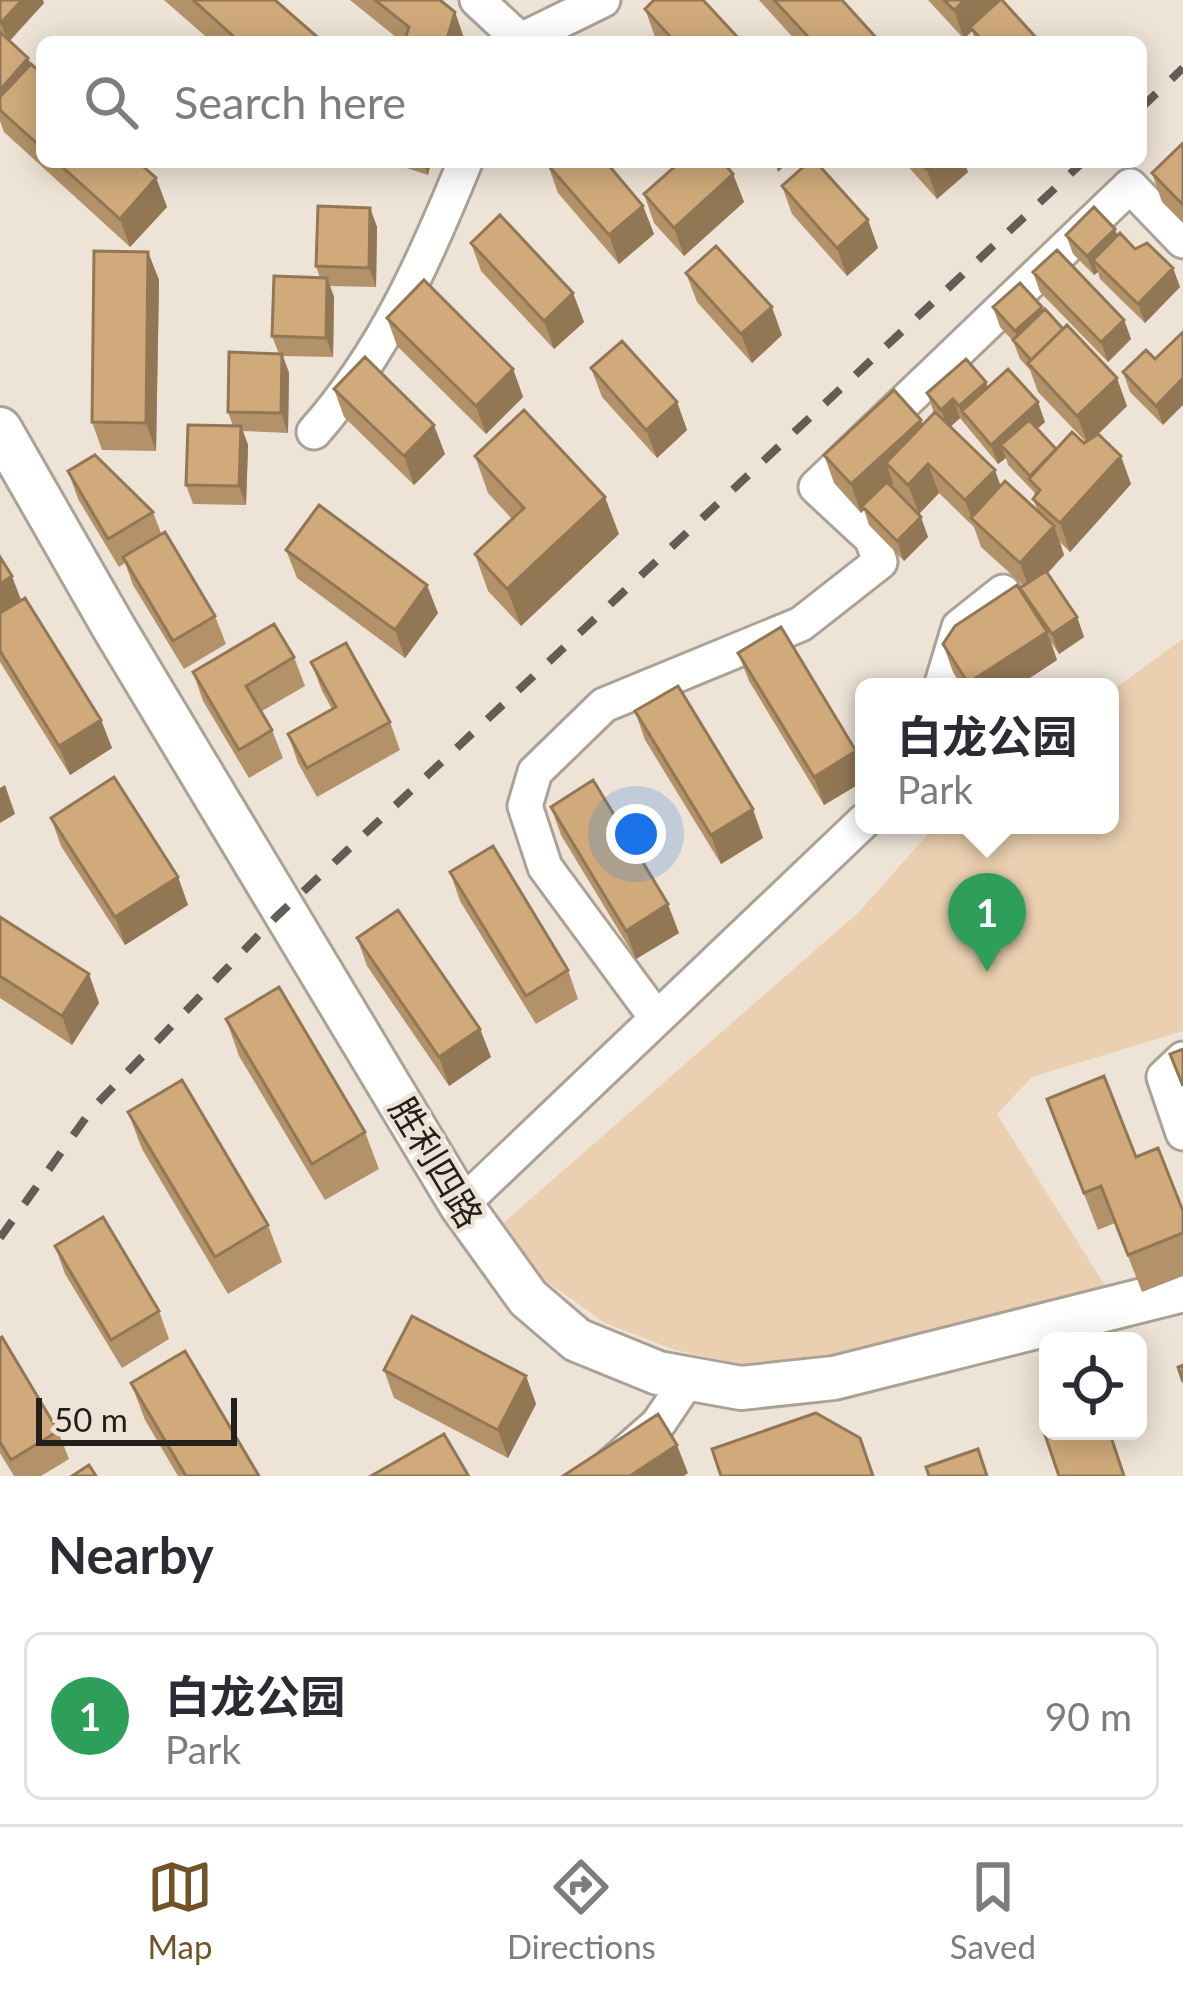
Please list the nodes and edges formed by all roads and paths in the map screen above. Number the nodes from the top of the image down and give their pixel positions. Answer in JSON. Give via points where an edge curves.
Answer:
{"nodes":[{"id":1,"x":477,"y":0,"type":"edge"},
{"id":2,"x":603,"y":0,"type":"edge"},
{"id":3,"x":514,"y":36,"type":"edge"},
{"id":4,"x":526,"y":36,"type":"edge"},
{"id":5,"x":462,"y":168,"type":"edge"},
{"id":6,"x":1183,"y":242,"type":"edge"},
{"id":7,"x":0,"y":428,"type":"edge"},
{"id":8,"x":314,"y":432,"type":"dead end"},
{"id":9,"x":0,"y":477,"type":"edge"},
{"id":10,"x":1003,"y":592,"type":"edge"},
{"id":11,"x":944,"y":678,"type":"edge"},
{"id":12,"x":855,"y":829,"type":"edge"},
{"id":13,"x":655,"y":1016,"type":"junction"},
{"id":14,"x":1183,"y":1058,"type":"edge"},
{"id":15,"x":1183,"y":1133,"type":"edge"},
{"id":16,"x":461,"y":1205,"type":"junction"},
{"id":17,"x":1183,"y":1290,"type":"edge"},
{"id":18,"x":1183,"y":1310,"type":"edge"},
{"id":19,"x":1101,"y":1332,"type":"edge"},
{"id":20,"x":1039,"y":1348,"type":"edge"},
{"id":21,"x":683,"y":1388,"type":"junction"},
{"id":22,"x":599,"y":1476,"type":"edge"}],
"edges":[{"from":1,"to":3,"type":"street"},
{"from":2,"to":4,"type":"street"},
{"from":5,"to":8,"type":"street","via":[[403,303],[359,381]]},
{"from":6,"to":13,"type":"street","via":[[1130,186],[816,487],[872,539],[880,562],[801,624],[604,705],[535,772],[525,806],[544,867]]},
{"from":7,"to":16,"type":"main road","name":"胜利四路"},
{"from":9,"to":21,"type":"main road","name":"胜利四路","via":[[261,922],[514,1314],[589,1368]]},
{"from":10,"to":11,"type":"street","via":[[959,626]]},
{"from":12,"to":13,"type":"street"},
{"from":13,"to":16,"type":"street"},
{"from":14,"to":15,"type":"street","via":[[1164,1077]]},
{"from":16,"to":21,"type":"main road","name":"胜利四路","via":[[528,1298],[577,1340]]},
{"from":17,"to":21,"type":"main road","name":"胜利四路","via":[[834,1378]]},
{"from":18,"to":19,"type":"main road"},
{"from":20,"to":21,"type":"main road","name":"胜利四路","via":[[814,1407],[748,1409]]},
{"from":21,"to":22,"type":"street","via":[[621,1462]]}]}
